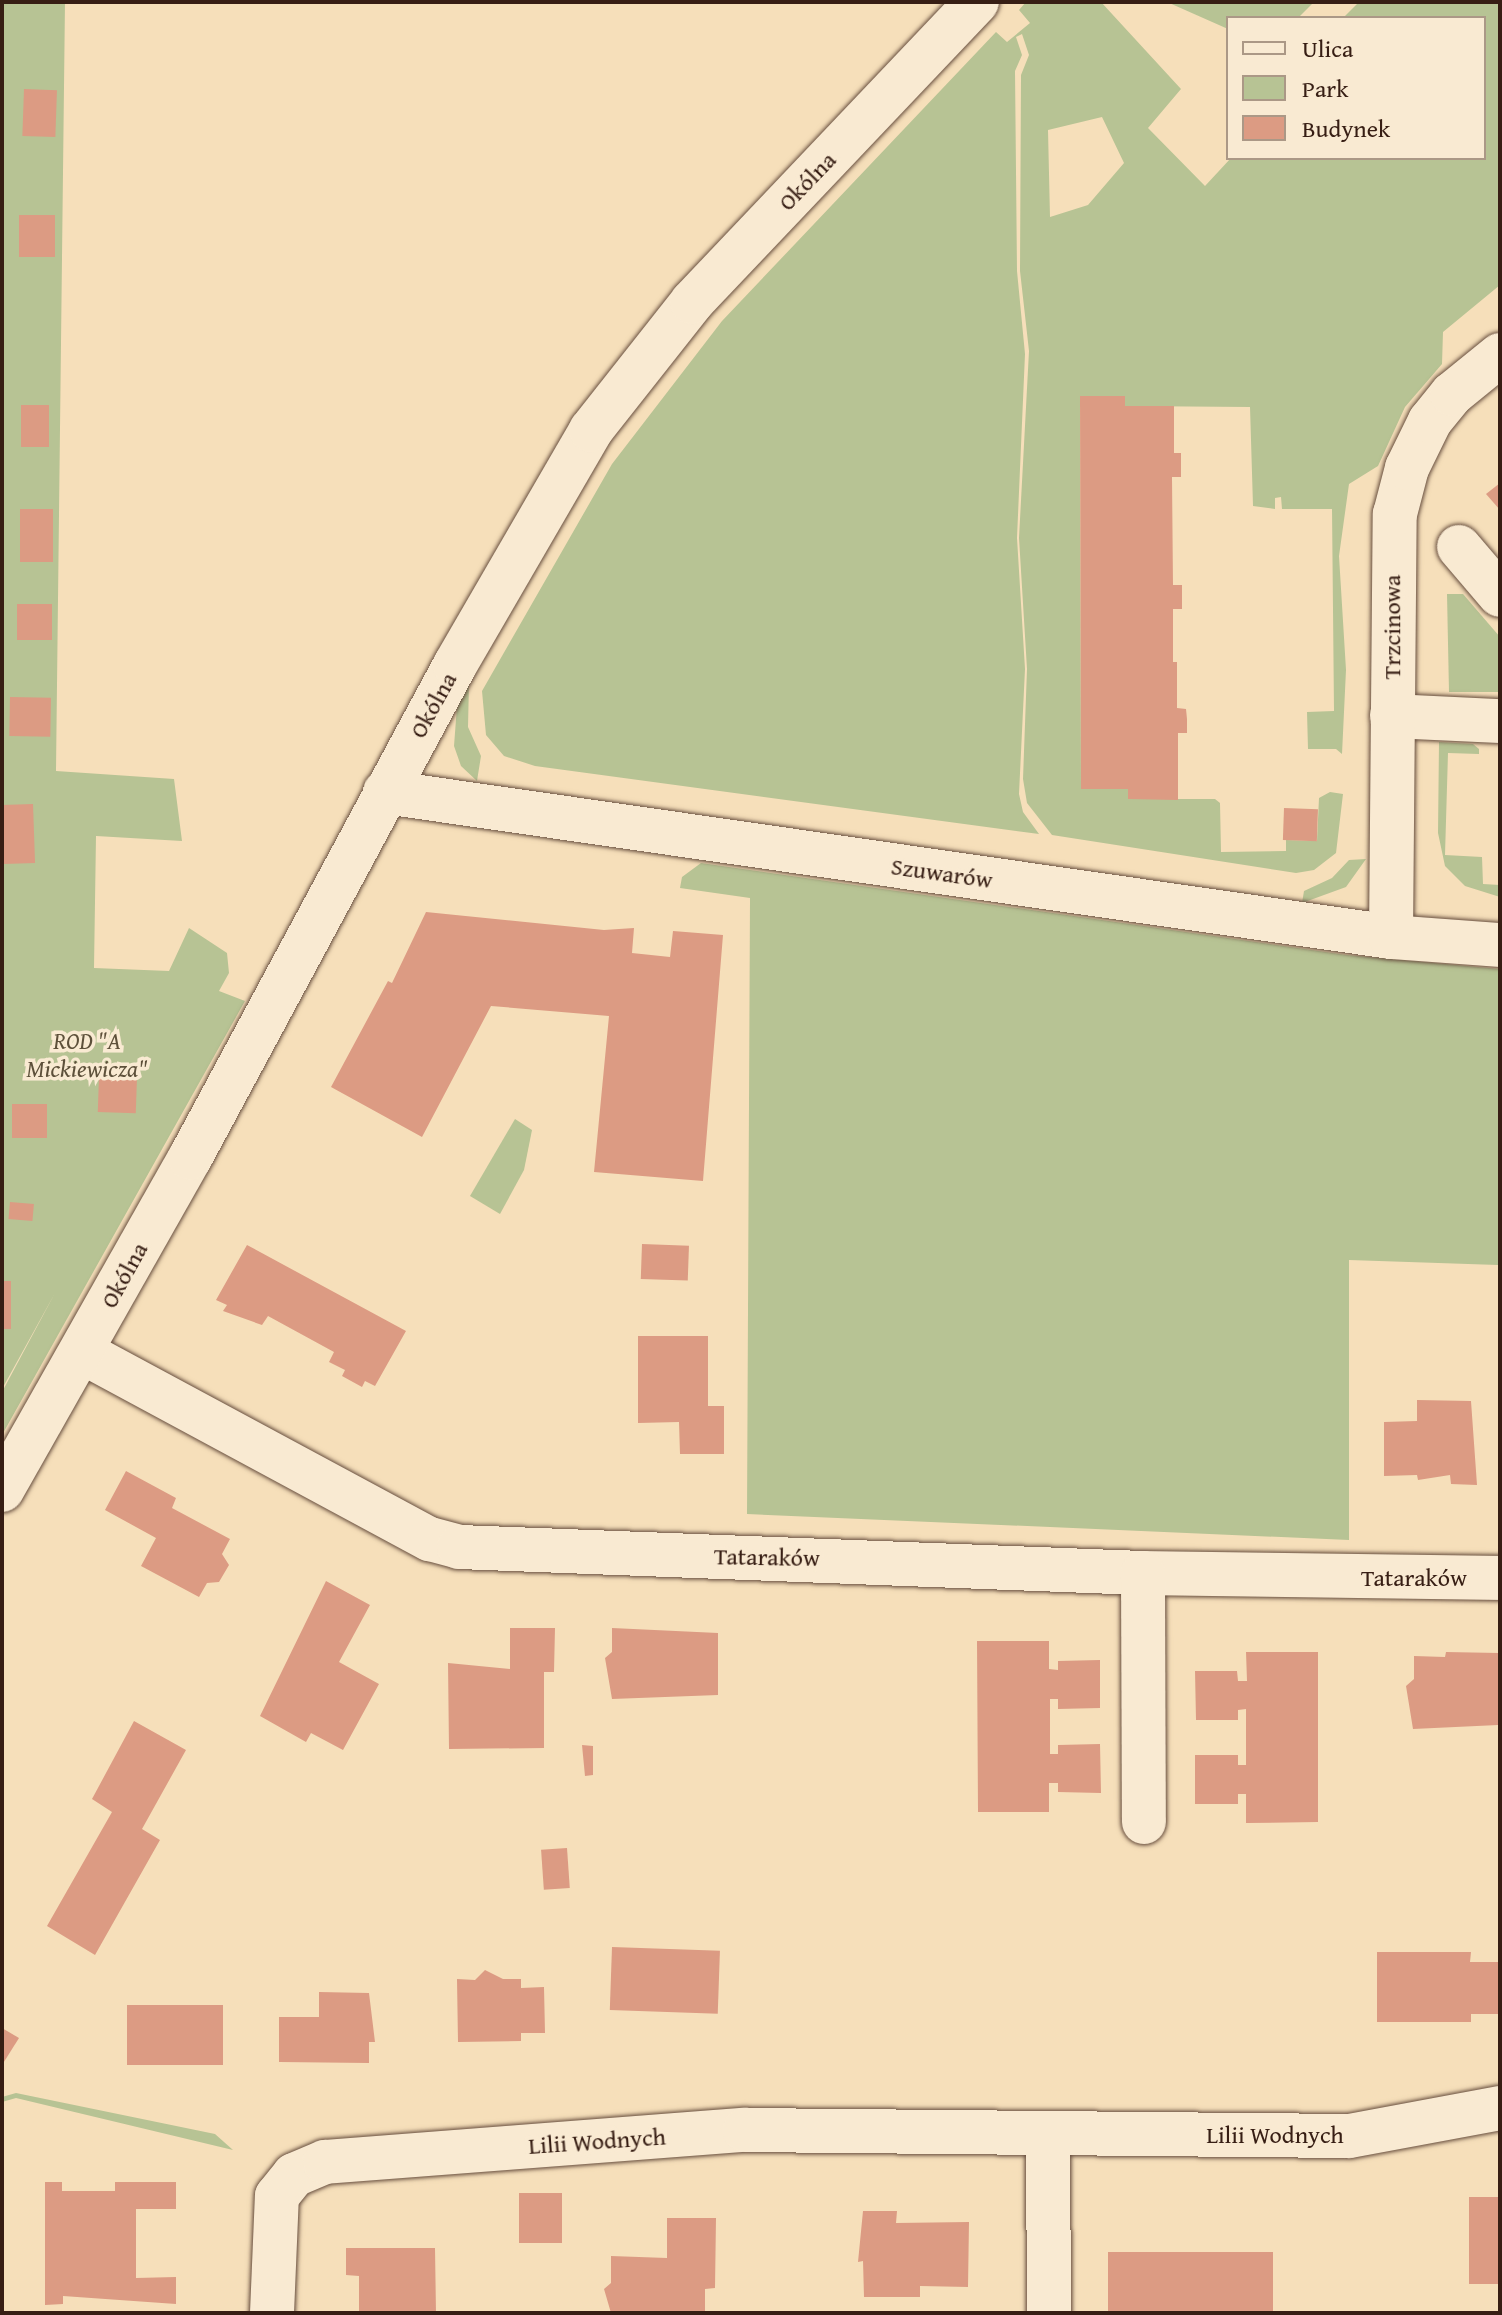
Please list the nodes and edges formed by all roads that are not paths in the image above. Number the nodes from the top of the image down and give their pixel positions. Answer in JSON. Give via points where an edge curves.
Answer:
{"nodes":[{"id":1,"x":977,"y":2,"type":"edge"},
{"id":2,"x":1500,"y":355,"type":"edge"},
{"id":3,"x":1459,"y":547,"type":"dead end"},
{"id":4,"x":1500,"y":595,"type":"edge"},
{"id":5,"x":1392,"y":716,"type":"junction"},
{"id":6,"x":1500,"y":721,"type":"edge"},
{"id":7,"x":385,"y":792,"type":"junction"},
{"id":8,"x":1391,"y":937,"type":"junction"},
{"id":9,"x":1500,"y":945,"type":"edge"},
{"id":10,"x":82,"y":1352,"type":"junction"},
{"id":11,"x":2,"y":1490,"type":"edge"},
{"id":12,"x":1143,"y":1573,"type":"junction"},
{"id":13,"x":1500,"y":1578,"type":"edge"},
{"id":14,"x":1144,"y":1822,"type":"dead end"},
{"id":15,"x":1500,"y":2108,"type":"edge"},
{"id":16,"x":1048,"y":2133,"type":"junction"},
{"id":17,"x":272,"y":2313,"type":"edge"},
{"id":18,"x":1049,"y":2313,"type":"edge"}],
"edges":[{"from":1,"to":7,"type":"street","name":"Okólna","via":[[712,280],[612,401],[557,484]]},
{"from":2,"to":5,"type":"street","name":"Trzcinowa","via":[[1436,413],[1404,476],[1392,538]]},
{"from":3,"to":4,"type":"street"},
{"from":5,"to":6,"type":"street"},
{"from":5,"to":8,"type":"street","name":"Trzcinowa"},
{"from":7,"to":8,"type":"street","name":"Szuwarów"},
{"from":7,"to":10,"type":"street","name":"Okólna"},
{"from":8,"to":9,"type":"street","name":"Szuwarów"},
{"from":10,"to":11,"type":"street","name":"Okólna"},
{"from":10,"to":12,"type":"street","name":"Tataraków","via":[[430,1539],[459,1547]]},
{"from":12,"to":13,"type":"street","name":"Tataraków"},
{"from":12,"to":14,"type":"street"},
{"from":15,"to":16,"type":"street","name":"Lilii Wodnych","via":[[1349,2136]]},
{"from":16,"to":17,"type":"street","name":"Lilii Wodnych","via":[[745,2130],[317,2164],[288,2180],[274,2205]]},
{"from":16,"to":18,"type":"street"}]}
